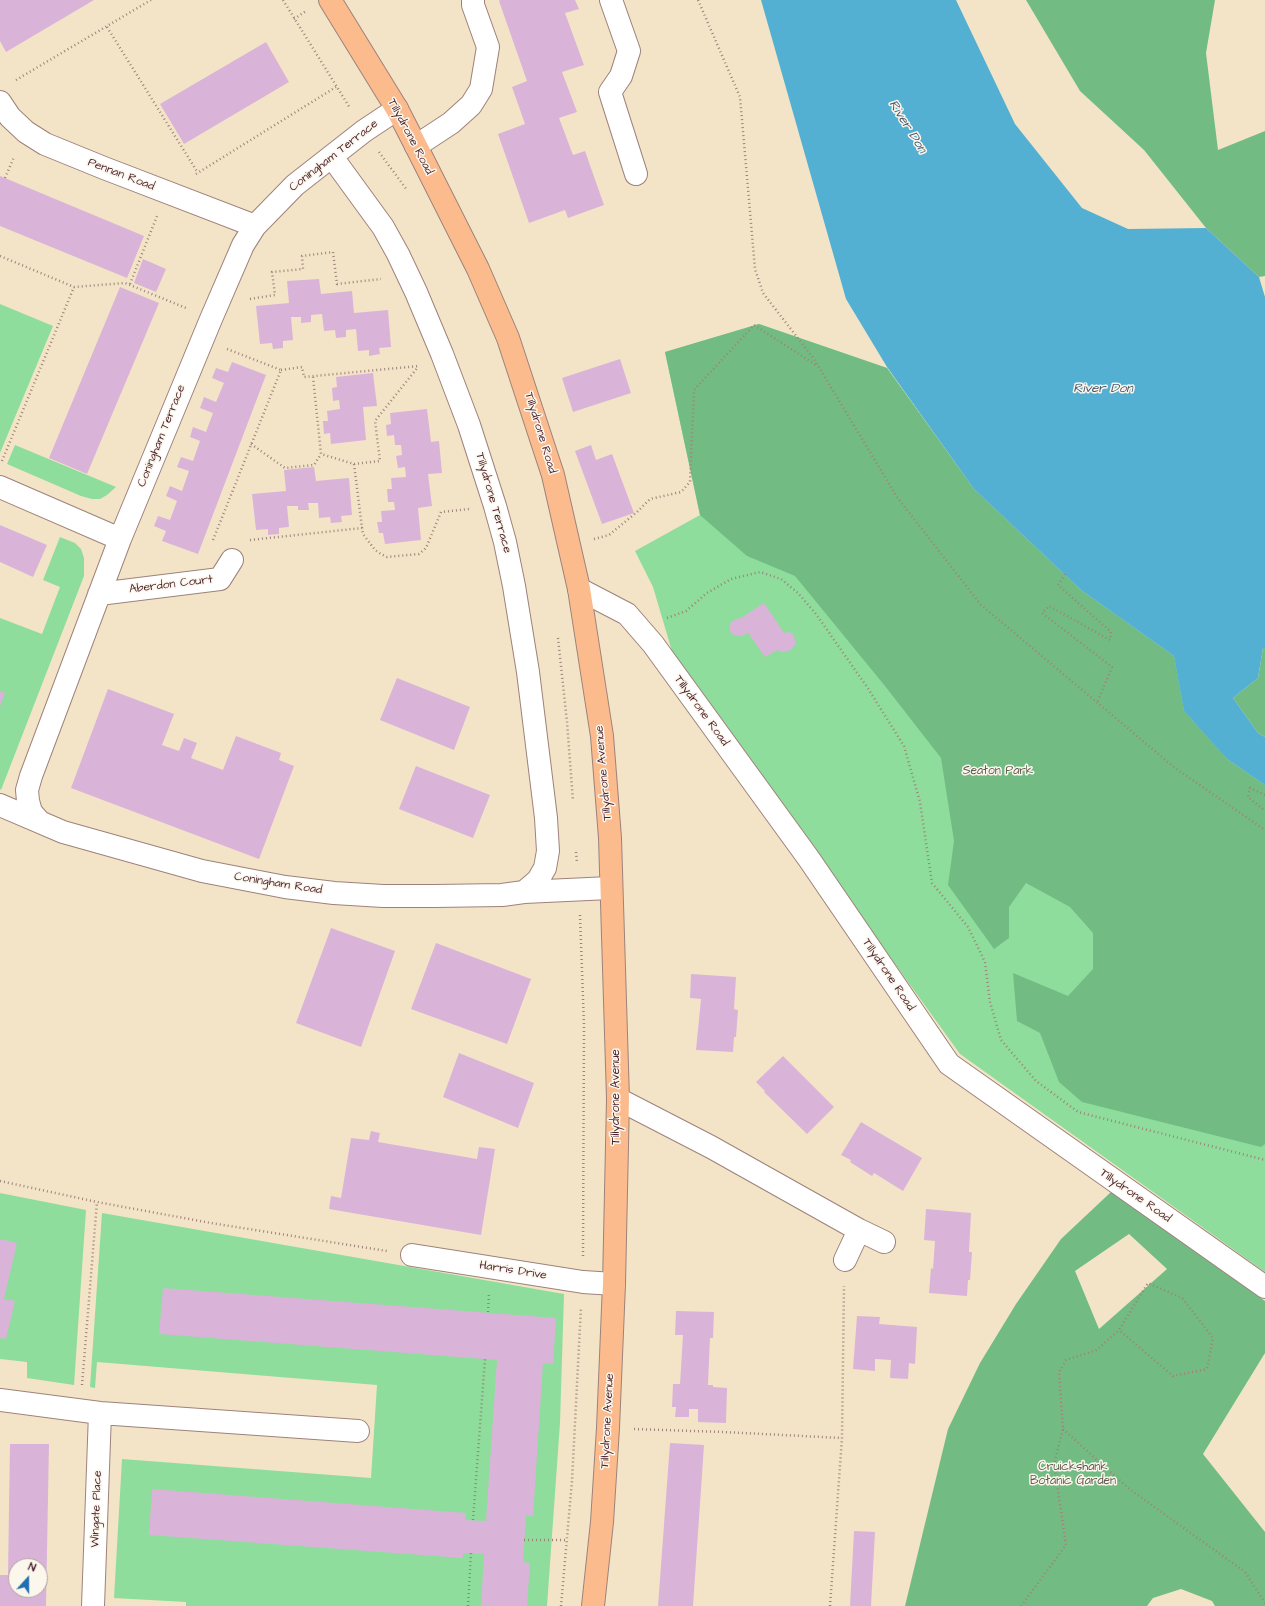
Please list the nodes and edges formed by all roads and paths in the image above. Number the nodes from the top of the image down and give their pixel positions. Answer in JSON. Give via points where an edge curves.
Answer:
{"nodes":[{"id":1,"x":152,"y":0,"type":"edge"},
{"id":2,"x":330,"y":0,"type":"edge"},
{"id":3,"x":473,"y":0,"type":"edge"},
{"id":4,"x":611,"y":0,"type":"edge"},
{"id":5,"x":698,"y":0,"type":"edge"},
{"id":6,"x":107,"y":27,"type":"junction"},
{"id":7,"x":12,"y":82,"type":"dead end"},
{"id":8,"x":336,"y":87,"type":"dead end"},
{"id":9,"x":0,"y":102,"type":"edge"},
{"id":10,"x":397,"y":109,"type":"junction"},
{"id":11,"x":416,"y":146,"type":"junction"},
{"id":12,"x":16,"y":151,"type":"dead end"},
{"id":13,"x":332,"y":157,"type":"junction"},
{"id":14,"x":198,"y":173,"type":"junction"},
{"id":15,"x":636,"y":174,"type":"dead end"},
{"id":16,"x":5,"y":178,"type":"dead end"},
{"id":17,"x":167,"y":193,"type":"junction"},
{"id":18,"x":255,"y":226,"type":"junction"},
{"id":19,"x":0,"y":256,"type":"edge"},
{"id":20,"x":408,"y":275,"type":"junction"},
{"id":21,"x":130,"y":284,"type":"junction"},
{"id":22,"x":74,"y":287,"type":"junction"},
{"id":23,"x":214,"y":311,"type":"junction"},
{"id":24,"x":202,"y":339,"type":"junction"},
{"id":25,"x":446,"y":363,"type":"junction"},
{"id":26,"x":817,"y":365,"type":"junction"},
{"id":27,"x":418,"y":366,"type":"junction"},
{"id":28,"x":281,"y":370,"type":"junction"},
{"id":29,"x":313,"y":376,"type":"junction"},
{"id":30,"x":251,"y":444,"type":"junction"},
{"id":31,"x":321,"y":454,"type":"junction"},
{"id":32,"x":354,"y":464,"type":"junction"},
{"id":33,"x":0,"y":466,"type":"edge"},
{"id":34,"x":0,"y":487,"type":"edge"},
{"id":35,"x":495,"y":506,"type":"junction"},
{"id":36,"x":362,"y":528,"type":"junction"},
{"id":37,"x":120,"y":538,"type":"junction"},
{"id":38,"x":248,"y":540,"type":"dead end"},
{"id":39,"x":219,"y":543,"type":"dead end"},
{"id":40,"x":570,"y":545,"type":"junction"},
{"id":41,"x":232,"y":560,"type":"dead end"},
{"id":42,"x":1065,"y":574,"type":"dead end"},
{"id":43,"x":579,"y":589,"type":"junction"},
{"id":44,"x":99,"y":594,"type":"junction"},
{"id":45,"x":626,"y":614,"type":"junction"},
{"id":46,"x":1097,"y":703,"type":"junction"},
{"id":47,"x":1265,"y":795,"type":"edge"},
{"id":48,"x":0,"y":805,"type":"edge"},
{"id":49,"x":1265,"y":811,"type":"edge"},
{"id":50,"x":39,"y":821,"type":"junction"},
{"id":51,"x":1265,"y":830,"type":"edge"},
{"id":52,"x":531,"y":886,"type":"junction"},
{"id":53,"x":610,"y":888,"type":"junction"},
{"id":54,"x":618,"y":1099,"type":"junction"},
{"id":55,"x":1265,"y":1160,"type":"edge"},
{"id":56,"x":0,"y":1181,"type":"edge"},
{"id":57,"x":97,"y":1202,"type":"junction"},
{"id":58,"x":859,"y":1230,"type":"junction"},
{"id":59,"x":884,"y":1242,"type":"dead end"},
{"id":60,"x":412,"y":1255,"type":"joint"},
{"id":61,"x":845,"y":1260,"type":"joint"},
{"id":62,"x":614,"y":1284,"type":"junction"},
{"id":63,"x":1265,"y":1287,"type":"edge"},
{"id":64,"x":1119,"y":1330,"type":"junction"},
{"id":65,"x":485,"y":1359,"type":"dead end"},
{"id":66,"x":0,"y":1400,"type":"edge"},
{"id":67,"x":90,"y":1411,"type":"junction"},
{"id":68,"x":608,"y":1428,"type":"junction"},
{"id":69,"x":1063,"y":1429,"type":"junction"},
{"id":70,"x":358,"y":1431,"type":"dead end"},
{"id":71,"x":842,"y":1438,"type":"junction"},
{"id":72,"x":474,"y":1520,"type":"dead end"},
{"id":73,"x":524,"y":1540,"type":"dead end"},
{"id":74,"x":566,"y":1540,"type":"dead end"},
{"id":75,"x":471,"y":1553,"type":"dead end"},
{"id":76,"x":1265,"y":1603,"type":"edge"},
{"id":77,"x":93,"y":1606,"type":"edge"},
{"id":78,"x":468,"y":1606,"type":"edge"},
{"id":79,"x":593,"y":1606,"type":"edge"},
{"id":80,"x":830,"y":1606,"type":"edge"},
{"id":81,"x":1021,"y":1606,"type":"edge"}],
"edges":[{"from":1,"to":6,"type":"path"},
{"from":2,"to":10,"type":"main road","name":"Tillydrone Road"},
{"from":3,"to":11,"type":"street","via":[[488,47],[481,89],[471,105],[451,123]]},
{"from":4,"to":15,"type":"street","via":[[629,51],[621,76],[610,92]]},
{"from":5,"to":26,"type":"path","via":[[740,97],[755,269],[763,293]]},
{"from":6,"to":7,"type":"path"},
{"from":6,"to":14,"type":"path"},
{"from":8,"to":14,"type":"path"},
{"from":9,"to":17,"type":"street","name":"Pennan Road","via":[[15,122],[45,144]]},
{"from":10,"to":11,"type":"main road","name":"Tillydrone Road"},
{"from":10,"to":13,"type":"street","name":"Coningham Terrace"},
{"from":11,"to":40,"type":"main road","name":"Tillydrone Road","via":[[478,269],[508,338],[553,475]]},
{"from":12,"to":16,"type":"path"},
{"from":13,"to":18,"type":"street","name":"Coningham Terrace","via":[[295,185]]},
{"from":13,"to":20,"type":"street","name":"Tillydrone Terrace","via":[[383,227]]},
{"from":14,"to":17,"type":"path"},
{"from":17,"to":18,"type":"street","name":"Pennan Road"},
{"from":17,"to":21,"type":"path"},
{"from":18,"to":23,"type":"street","name":"Coningham Terrace","via":[[240,251]]},
{"from":19,"to":22,"type":"path"},
{"from":20,"to":23,"type":"path","via":[[337,284],[333,252],[302,256],[303,269],[272,272],[275,295]]},
{"from":20,"to":25,"type":"street","name":"Tillydrone Terrace"},
{"from":21,"to":22,"type":"path"},
{"from":21,"to":23,"type":"path"},
{"from":22,"to":33,"type":"path"},
{"from":23,"to":24,"type":"street","name":"Coningham Terrace"},
{"from":24,"to":28,"type":"path"},
{"from":24,"to":37,"type":"street","name":"Coningham Terrace"},
{"from":25,"to":27,"type":"path"},
{"from":25,"to":35,"type":"street","name":"Tillydrone Terrace"},
{"from":26,"to":40,"type":"path","via":[[754,325],[694,390],[690,482],[681,492],[650,499],[609,535]]},
{"from":26,"to":46,"type":"path","via":[[898,498],[981,605]]},
{"from":27,"to":29,"type":"path"},
{"from":27,"to":32,"type":"path","via":[[375,421],[380,461]]},
{"from":28,"to":29,"type":"path","via":[[302,367],[304,378]]},
{"from":28,"to":30,"type":"path"},
{"from":29,"to":31,"type":"path"},
{"from":30,"to":31,"type":"path","via":[[285,468],[314,465]]},
{"from":30,"to":39,"type":"path","via":[[212,544]]},
{"from":31,"to":32,"type":"path"},
{"from":32,"to":36,"type":"path"},
{"from":34,"to":37,"type":"street"},
{"from":35,"to":36,"type":"path","via":[[440,512],[426,548],[419,554],[387,557],[375,550],[363,534]]},
{"from":35,"to":52,"type":"street","name":"Tillydrone Terrace","via":[[514,586],[529,679],[548,851],[545,868]]},
{"from":36,"to":38,"type":"path"},
{"from":37,"to":44,"type":"street","name":"Coningham Terrace"},
{"from":40,"to":43,"type":"main road","name":"Tillydrone Road"},
{"from":41,"to":44,"type":"street","name":"Aberdon Court","via":[[220,579]]},
{"from":42,"to":46,"type":"path","via":[[1058,585],[1111,632],[1110,640],[1049,606],[1042,614],[1112,667]]},
{"from":43,"to":45,"type":"street","name":"Tillydrone Road"},
{"from":43,"to":53,"type":"main road","name":"Tillydrone Avenue","via":[[602,736],[610,838]]},
{"from":44,"to":50,"type":"street","name":"Coningham Terrace","via":[[30,776],[28,801],[31,812]]},
{"from":45,"to":55,"type":"path","via":[[662,620],[686,611],[707,593],[731,579],[760,572],[781,579],[798,593],[816,614],[867,687],[904,746],[920,802],[932,883],[968,927],[985,962],[990,1002],[1001,1040],[1036,1081],[1078,1112]]},
{"from":45,"to":63,"type":"street","name":"Tillydrone Road","via":[[653,644],[809,859],[949,1064]]},
{"from":46,"to":51,"type":"path","via":[[1175,768]]},
{"from":47,"to":49,"type":"path","via":[[1250,788],[1248,797]]},
{"from":48,"to":50,"type":"street","name":"Coningham Road"},
{"from":50,"to":52,"type":"street","name":"Coningham Road","via":[[63,832],[187,867],[285,887],[383,896],[473,896]]},
{"from":52,"to":53,"type":"street","name":"Coningham Road"},
{"from":53,"to":54,"type":"main road","name":"Tillydrone Avenue"},
{"from":54,"to":58,"type":"street","via":[[711,1147]]},
{"from":54,"to":62,"type":"main road","name":"Tillydrone Avenue"},
{"from":56,"to":57,"type":"path"},
{"from":57,"to":60,"type":"path"},
{"from":57,"to":67,"type":"path"},
{"from":58,"to":59,"type":"street"},
{"from":58,"to":61,"type":"street"},
{"from":60,"to":62,"type":"street","name":"Harris Drive","via":[[583,1282]]},
{"from":61,"to":71,"type":"path"},
{"from":62,"to":68,"type":"main road","name":"Tillydrone Avenue"},
{"from":64,"to":64,"type":"path","via":[[1173,1376],[1207,1369],[1213,1338],[1182,1298],[1148,1283]]},
{"from":64,"to":69,"type":"path","via":[[1097,1350],[1066,1360],[1059,1372]]},
{"from":65,"to":72,"type":"path"},
{"from":66,"to":67,"type":"street"},
{"from":67,"to":70,"type":"street"},
{"from":67,"to":77,"type":"street","name":"Wingate Place"},
{"from":68,"to":71,"type":"path"},
{"from":68,"to":79,"type":"main road","name":"Tillydrone Avenue"},
{"from":69,"to":76,"type":"path","via":[[1128,1488],[1245,1572]]},
{"from":69,"to":81,"type":"path","via":[[1054,1464],[1066,1545]]},
{"from":71,"to":80,"type":"path"},
{"from":73,"to":74,"type":"path"},
{"from":75,"to":78,"type":"path"}]}
